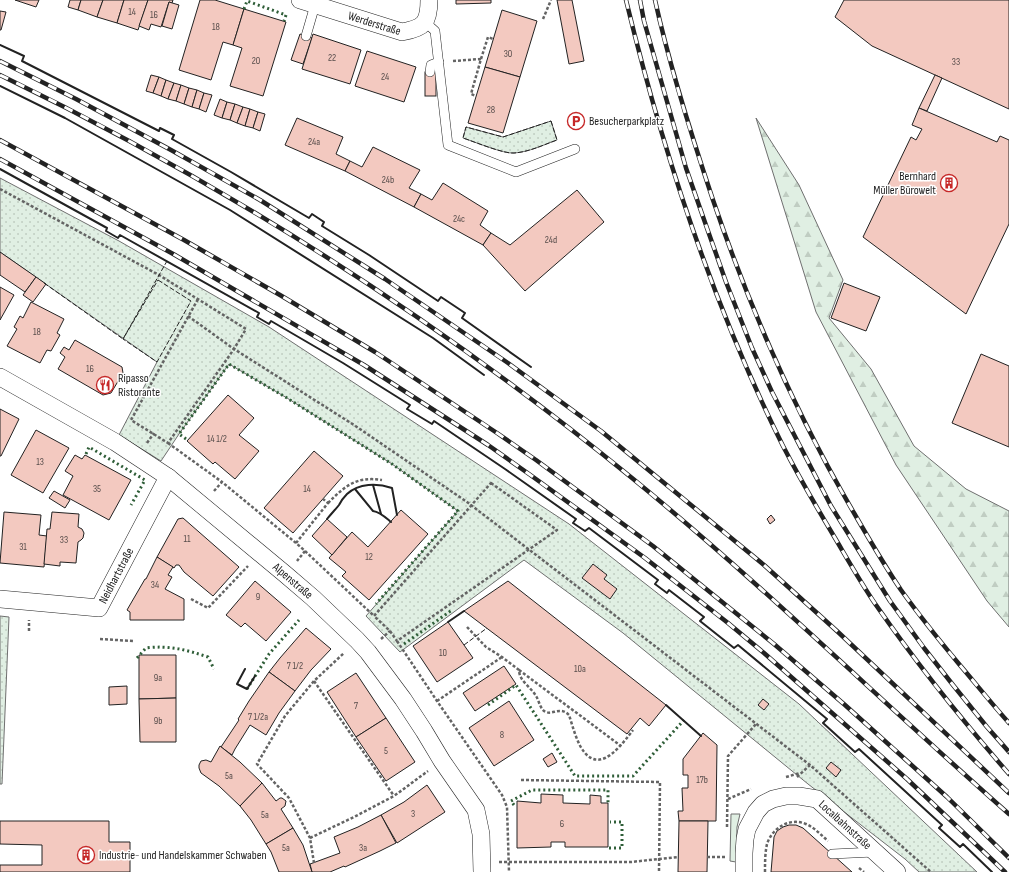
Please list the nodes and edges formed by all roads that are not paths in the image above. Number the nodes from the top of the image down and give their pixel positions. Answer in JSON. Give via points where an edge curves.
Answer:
{"nodes":[{"id":1,"x":429,"y":0,"type":"edge"},
{"id":2,"x":307,"y":2,"type":"edge"},
{"id":3,"x":425,"y":22,"type":"junction"},
{"id":4,"x":306,"y":36,"type":"dead end"},
{"id":5,"x":439,"y":62,"type":"junction"},
{"id":6,"x":430,"y":72,"type":"dead end"},
{"id":7,"x":574,"y":149,"type":"dead end"},
{"id":8,"x":0,"y":378,"type":"edge"},
{"id":9,"x":168,"y":476,"type":"junction"},
{"id":10,"x":0,"y":599,"type":"edge"},
{"id":11,"x":874,"y":852,"type":"junction"},
{"id":12,"x":832,"y":854,"type":"dead end"},
{"id":13,"x":482,"y":867,"type":"edge"},
{"id":14,"x":744,"y":872,"type":"edge"},
{"id":15,"x":897,"y":872,"type":"edge"}],
"edges":[{"from":1,"to":3,"type":"street"},
{"from":2,"to":3,"type":"street","name":"Werderstraße","via":[[402,32],[414,29]]},
{"from":2,"to":4,"type":"lane"},
{"from":3,"to":5,"type":"lane","via":[[435,31]]},
{"from":5,"to":6,"type":"lane","via":[[431,65]]},
{"from":5,"to":7,"type":"lane","via":[[448,145],[516,172]]},
{"from":8,"to":9,"type":"street","name":"Alpenstraße","via":[[115,442]]},
{"from":9,"to":10,"type":"street","name":"Neidhartstraße","via":[[99,608]]},
{"from":9,"to":13,"type":"street","name":"Alpenstraße","via":[[313,598],[368,652],[403,698],[476,810],[481,834]]},
{"from":11,"to":12,"type":"lane"},
{"from":11,"to":14,"type":"street","name":"Localbahnstraße","via":[[817,800],[786,796],[764,804],[747,828]]},
{"from":11,"to":15,"type":"street","name":"Localbahnstraße"}]}
